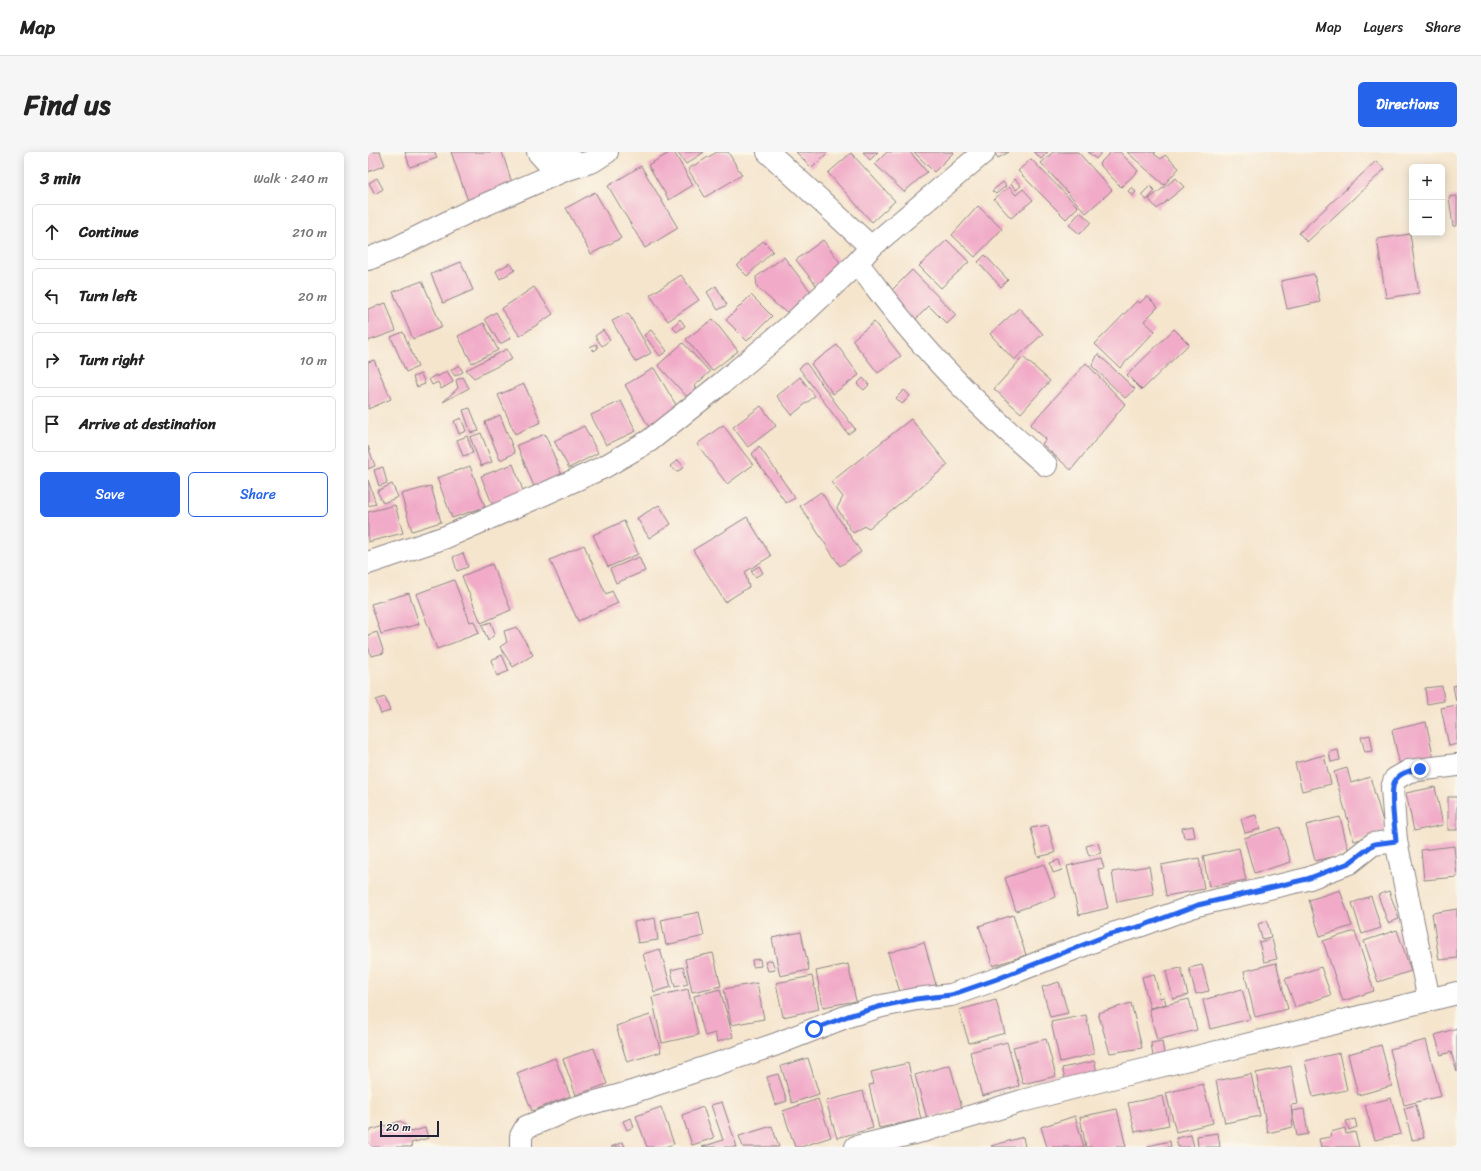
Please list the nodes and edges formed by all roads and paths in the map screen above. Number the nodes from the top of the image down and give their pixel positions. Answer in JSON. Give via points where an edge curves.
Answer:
{"nodes":[{"id":1,"x":538,"y":152,"type":"edge"},
{"id":2,"x":607,"y":152,"type":"edge"},
{"id":3,"x":768,"y":152,"type":"edge"},
{"id":4,"x":984,"y":152,"type":"edge"},
{"id":5,"x":581,"y":165,"type":"junction"},
{"id":6,"x":864,"y":255,"type":"junction"},
{"id":7,"x":368,"y":259,"type":"edge"},
{"id":8,"x":1046,"y":465,"type":"dead end"},
{"id":9,"x":368,"y":563,"type":"edge"},
{"id":10,"x":1457,"y":765,"type":"edge"},
{"id":11,"x":1396,"y":841,"type":"junction"},
{"id":12,"x":1457,"y":993,"type":"edge"},
{"id":13,"x":1429,"y":1000,"type":"junction"},
{"id":14,"x":521,"y":1147,"type":"edge"},
{"id":15,"x":856,"y":1147,"type":"edge"}],
"edges":[{"from":1,"to":5,"type":"street","via":[[546,161],[561,158]]},
{"from":2,"to":5,"type":"street"},
{"from":3,"to":6,"type":"street"},
{"from":4,"to":6,"type":"street"},
{"from":5,"to":7,"type":"street","via":[[468,212],[394,249]]},
{"from":6,"to":8,"type":"street","via":[[907,326],[951,376],[1012,436]]},
{"from":6,"to":9,"type":"street","via":[[790,326],[649,441],[604,467],[446,537]]},
{"from":10,"to":11,"type":"street","via":[[1409,771],[1395,779],[1392,788]]},
{"from":11,"to":13,"type":"street"},
{"from":11,"to":14,"type":"street","via":[[1374,844],[1349,863],[1307,879],[1198,905],[1142,926],[1108,935],[951,995],[902,1002],[848,1016],[774,1045],[635,1091],[574,1108],[526,1127],[520,1136]]},
{"from":12,"to":13,"type":"street"},
{"from":13,"to":15,"type":"street","via":[[1103,1080]]}]}
